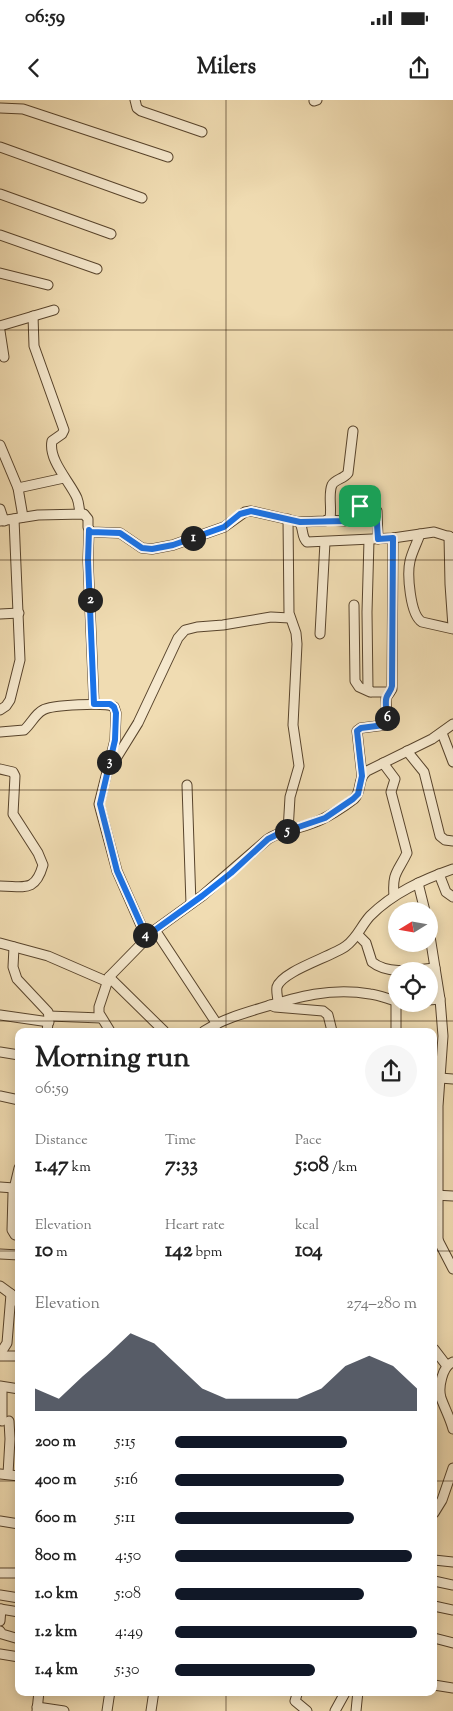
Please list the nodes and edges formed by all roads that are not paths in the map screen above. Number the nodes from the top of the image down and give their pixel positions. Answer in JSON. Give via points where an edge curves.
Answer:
{"nodes":[{"id":1,"x":135,"y":100,"type":"edge"},
{"id":2,"x":0,"y":108,"type":"edge"},
{"id":3,"x":202,"y":132,"type":"dead end"},
{"id":4,"x":0,"y":147,"type":"edge"},
{"id":5,"x":168,"y":158,"type":"dead end"},
{"id":6,"x":0,"y":194,"type":"edge"},
{"id":7,"x":142,"y":198,"type":"dead end"},
{"id":8,"x":111,"y":234,"type":"dead end"},
{"id":9,"x":0,"y":235,"type":"edge"},
{"id":10,"x":97,"y":269,"type":"dead end"},
{"id":11,"x":0,"y":276,"type":"edge"},
{"id":12,"x":48,"y":285,"type":"dead end"},
{"id":13,"x":54,"y":310,"type":"dead end"},
{"id":14,"x":33,"y":316,"type":"junction"},
{"id":15,"x":0,"y":326,"type":"edge"},
{"id":16,"x":0,"y":331,"type":"edge"},
{"id":17,"x":4,"y":357,"type":"dead end"},
{"id":18,"x":353,"y":431,"type":"dead end"},
{"id":19,"x":0,"y":445,"type":"edge"},
{"id":20,"x":64,"y":478,"type":"junction"},
{"id":21,"x":18,"y":488,"type":"junction"},
{"id":22,"x":0,"y":508,"type":"edge"},
{"id":23,"x":80,"y":513,"type":"junction"},
{"id":24,"x":18,"y":518,"type":"junction"},
{"id":25,"x":288,"y":519,"type":"junction"},
{"id":26,"x":327,"y":520,"type":"junction"},
{"id":27,"x":2,"y":521,"type":"edge"},
{"id":28,"x":300,"y":522,"type":"junction"},
{"id":29,"x":89,"y":530,"type":"junction"},
{"id":30,"x":420,"y":534,"type":"junction"},
{"id":31,"x":451,"y":537,"type":"edge"},
{"id":32,"x":393,"y":538,"type":"junction"},
{"id":33,"x":374,"y":539,"type":"junction"},
{"id":34,"x":325,"y":542,"type":"junction"},
{"id":35,"x":354,"y":605,"type":"dead end"},
{"id":36,"x":19,"y":613,"type":"junction"},
{"id":37,"x":0,"y":614,"type":"edge"},
{"id":38,"x":290,"y":618,"type":"junction"},
{"id":39,"x":453,"y":628,"type":"edge"},
{"id":40,"x":320,"y":634,"type":"dead end"},
{"id":41,"x":370,"y":692,"type":"junction"},
{"id":42,"x":390,"y":692,"type":"junction"},
{"id":43,"x":94,"y":704,"type":"junction"},
{"id":44,"x":0,"y":710,"type":"edge"},
{"id":45,"x":453,"y":724,"type":"edge"},
{"id":46,"x":0,"y":732,"type":"edge"},
{"id":47,"x":442,"y":732,"type":"junction"},
{"id":48,"x":407,"y":751,"type":"junction"},
{"id":49,"x":453,"y":762,"type":"edge"},
{"id":50,"x":383,"y":763,"type":"junction"},
{"id":51,"x":0,"y":769,"type":"edge"},
{"id":52,"x":106,"y":773,"type":"junction"},
{"id":53,"x":362,"y":776,"type":"junction"},
{"id":54,"x":187,"y":785,"type":"dead end"},
{"id":55,"x":288,"y":831,"type":"junction"},
{"id":56,"x":453,"y":841,"type":"edge"},
{"id":57,"x":453,"y":869,"type":"edge"},
{"id":58,"x":438,"y":874,"type":"junction"},
{"id":59,"x":418,"y":883,"type":"junction"},
{"id":60,"x":0,"y":886,"type":"edge"},
{"id":61,"x":394,"y":896,"type":"junction"},
{"id":62,"x":453,"y":897,"type":"edge"},
{"id":63,"x":423,"y":902,"type":"edge"},
{"id":64,"x":191,"y":904,"type":"junction"},
{"id":65,"x":155,"y":930,"type":"junction"},
{"id":66,"x":358,"y":934,"type":"junction"},
{"id":67,"x":147,"y":938,"type":"junction"},
{"id":68,"x":0,"y":943,"type":"edge"},
{"id":69,"x":14,"y":946,"type":"junction"},
{"id":70,"x":388,"y":968,"type":"edge"},
{"id":71,"x":108,"y":979,"type":"junction"},
{"id":72,"x":438,"y":987,"type":"edge"},
{"id":73,"x":388,"y":999,"type":"edge"},
{"id":74,"x":440,"y":999,"type":"joint"},
{"id":75,"x":274,"y":1004,"type":"junction"},
{"id":76,"x":396,"y":1012,"type":"edge"},
{"id":77,"x":0,"y":1015,"type":"edge"},
{"id":78,"x":101,"y":1018,"type":"junction"},
{"id":79,"x":49,"y":1023,"type":"edge"},
{"id":80,"x":219,"y":1023,"type":"junction"},
{"id":81,"x":108,"y":1028,"type":"edge"},
{"id":82,"x":161,"y":1028,"type":"edge"},
{"id":83,"x":210,"y":1028,"type":"edge"},
{"id":84,"x":223,"y":1028,"type":"edge"},
{"id":85,"x":331,"y":1028,"type":"edge"},
{"id":86,"x":396,"y":1028,"type":"edge"},
{"id":87,"x":448,"y":1036,"type":"edge"},
{"id":88,"x":0,"y":1052,"type":"edge"},
{"id":89,"x":15,"y":1054,"type":"edge"},
{"id":90,"x":440,"y":1078,"type":"junction"},
{"id":91,"x":453,"y":1079,"type":"edge"},
{"id":92,"x":0,"y":1096,"type":"edge"},
{"id":93,"x":15,"y":1099,"type":"edge"},
{"id":94,"x":437,"y":1099,"type":"edge"},
{"id":95,"x":15,"y":1185,"type":"edge"},
{"id":96,"x":0,"y":1187,"type":"edge"},
{"id":97,"x":15,"y":1196,"type":"edge"},
{"id":98,"x":437,"y":1196,"type":"edge"},
{"id":99,"x":453,"y":1196,"type":"edge"},
{"id":100,"x":15,"y":1235,"type":"edge"},
{"id":101,"x":437,"y":1242,"type":"edge"},
{"id":102,"x":0,"y":1254,"type":"edge"},
{"id":103,"x":15,"y":1255,"type":"edge"},
{"id":104,"x":453,"y":1269,"type":"edge"},
{"id":105,"x":0,"y":1286,"type":"edge"},
{"id":106,"x":11,"y":1294,"type":"junction"},
{"id":107,"x":15,"y":1299,"type":"edge"},
{"id":108,"x":437,"y":1352,"type":"edge"},
{"id":109,"x":0,"y":1355,"type":"edge"},
{"id":110,"x":15,"y":1356,"type":"edge"},
{"id":111,"x":450,"y":1364,"type":"edge"},
{"id":112,"x":437,"y":1385,"type":"edge"},
{"id":113,"x":1,"y":1386,"type":"edge"},
{"id":114,"x":15,"y":1388,"type":"edge"},
{"id":115,"x":8,"y":1421,"type":"edge"},
{"id":116,"x":453,"y":1429,"type":"edge"},
{"id":117,"x":14,"y":1450,"type":"edge"},
{"id":118,"x":453,"y":1468,"type":"edge"},
{"id":119,"x":4,"y":1474,"type":"edge"},
{"id":120,"x":437,"y":1508,"type":"edge"},
{"id":121,"x":0,"y":1521,"type":"edge"},
{"id":122,"x":15,"y":1523,"type":"edge"},
{"id":123,"x":437,"y":1560,"type":"edge"},
{"id":124,"x":453,"y":1562,"type":"edge"},
{"id":125,"x":15,"y":1572,"type":"edge"},
{"id":126,"x":0,"y":1573,"type":"edge"},
{"id":127,"x":437,"y":1582,"type":"edge"},
{"id":128,"x":453,"y":1585,"type":"edge"},
{"id":129,"x":0,"y":1595,"type":"edge"},
{"id":130,"x":15,"y":1597,"type":"edge"},
{"id":131,"x":437,"y":1607,"type":"edge"},
{"id":132,"x":0,"y":1609,"type":"edge"},
{"id":133,"x":453,"y":1610,"type":"edge"},
{"id":134,"x":15,"y":1611,"type":"edge"},
{"id":135,"x":0,"y":1621,"type":"edge"},
{"id":136,"x":0,"y":1630,"type":"edge"},
{"id":137,"x":15,"y":1638,"type":"edge"},
{"id":138,"x":437,"y":1639,"type":"edge"},
{"id":139,"x":453,"y":1643,"type":"edge"},
{"id":140,"x":0,"y":1654,"type":"edge"},
{"id":141,"x":15,"y":1656,"type":"edge"},
{"id":142,"x":437,"y":1685,"type":"edge"},
{"id":143,"x":453,"y":1688,"type":"edge"},
{"id":144,"x":38,"y":1696,"type":"edge"},
{"id":145,"x":109,"y":1696,"type":"edge"},
{"id":146,"x":153,"y":1696,"type":"edge"},
{"id":147,"x":296,"y":1696,"type":"edge"},
{"id":148,"x":343,"y":1696,"type":"edge"},
{"id":149,"x":358,"y":1696,"type":"edge"},
{"id":150,"x":37,"y":1709,"type":"edge"},
{"id":151,"x":64,"y":1711,"type":"edge"},
{"id":152,"x":107,"y":1711,"type":"edge"},
{"id":153,"x":151,"y":1711,"type":"edge"},
{"id":154,"x":307,"y":1711,"type":"edge"},
{"id":155,"x":335,"y":1711,"type":"edge"},
{"id":156,"x":356,"y":1711,"type":"edge"}],
"edges":[{"from":1,"to":3,"type":"street","via":[[142,112]]},
{"from":2,"to":5,"type":"street","via":[[23,109]]},
{"from":4,"to":7,"type":"street"},
{"from":6,"to":8,"type":"street"},
{"from":9,"to":10,"type":"street"},
{"from":11,"to":12,"type":"street"},
{"from":13,"to":14,"type":"street"},
{"from":14,"to":15,"type":"street"},
{"from":14,"to":20,"type":"street","via":[[34,346],[63,427],[63,433],[51,444]]},
{"from":16,"to":17,"type":"street"},
{"from":18,"to":26,"type":"street","via":[[348,473],[332,486],[331,515]]},
{"from":19,"to":21,"type":"street"},
{"from":20,"to":21,"type":"street"},
{"from":20,"to":23,"type":"street","via":[[77,499]]},
{"from":21,"to":24,"type":"street"},
{"from":22,"to":27,"type":"street"},
{"from":23,"to":24,"type":"street"},
{"from":23,"to":29,"type":"street","via":[[86,515]]},
{"from":24,"to":27,"type":"street"},
{"from":24,"to":36,"type":"street"},
{"from":25,"to":28,"type":"street"},
{"from":25,"to":29,"type":"street","via":[[245,512],[224,527],[152,549],[142,548],[120,533]]},
{"from":25,"to":38,"type":"street"},
{"from":26,"to":28,"type":"street"},
{"from":26,"to":33,"type":"street","via":[[345,521],[357,507],[374,507],[377,510]]},
{"from":28,"to":34,"type":"street","via":[[305,541]]},
{"from":29,"to":43,"type":"street"},
{"from":30,"to":31,"type":"street","via":[[434,532]]},
{"from":30,"to":32,"type":"street"},
{"from":30,"to":39,"type":"street","via":[[409,566],[414,613],[419,621]]},
{"from":31,"to":39,"type":"street"},
{"from":32,"to":33,"type":"street"},
{"from":32,"to":42,"type":"street"},
{"from":33,"to":34,"type":"street"},
{"from":33,"to":41,"type":"street","via":[[367,612]]},
{"from":34,"to":40,"type":"street"},
{"from":35,"to":41,"type":"street","via":[[356,684]]},
{"from":36,"to":37,"type":"street"},
{"from":36,"to":44,"type":"street","via":[[20,660],[10,700]]},
{"from":38,"to":52,"type":"street","via":[[271,617],[185,630],[138,723]]},
{"from":38,"to":55,"type":"street","via":[[297,644],[293,725],[299,766],[290,797]]},
{"from":41,"to":42,"type":"street"},
{"from":42,"to":53,"type":"street","via":[[386,698],[387,721],[384,725],[357,731]]},
{"from":43,"to":46,"type":"street","via":[[49,707],[24,730]]},
{"from":43,"to":52,"type":"street","via":[[110,704],[116,713],[115,740]]},
{"from":45,"to":47,"type":"street"},
{"from":47,"to":48,"type":"street"},
{"from":47,"to":49,"type":"street"},
{"from":48,"to":50,"type":"street"},
{"from":48,"to":56,"type":"street","via":[[424,772],[440,836]]},
{"from":50,"to":53,"type":"street"},
{"from":50,"to":61,"type":"street","via":[[395,779],[391,792],[407,853],[396,870]]},
{"from":51,"to":60,"type":"street","via":[[13,772],[15,776],[14,814],[42,865],[38,879],[29,886]]},
{"from":52,"to":67,"type":"street","via":[[100,804],[117,871]]},
{"from":53,"to":55,"type":"street","via":[[358,794],[353,799],[325,818]]},
{"from":54,"to":64,"type":"street"},
{"from":55,"to":64,"type":"street","via":[[268,839]]},
{"from":57,"to":58,"type":"street"},
{"from":58,"to":59,"type":"street"},
{"from":58,"to":62,"type":"street","via":[[446,892]]},
{"from":59,"to":61,"type":"street"},
{"from":59,"to":63,"type":"street"},
{"from":61,"to":66,"type":"street","via":[[368,918]]},
{"from":64,"to":65,"type":"street"},
{"from":65,"to":67,"type":"street"},
{"from":65,"to":80,"type":"street"},
{"from":66,"to":70,"type":"street","via":[[366,943],[375,965]]},
{"from":66,"to":75,"type":"street","via":[[346,946],[303,966],[280,983]]},
{"from":67,"to":71,"type":"street"},
{"from":68,"to":69,"type":"street"},
{"from":69,"to":71,"type":"street"},
{"from":69,"to":79,"type":"street","via":[[13,967],[17,979],[45,1008]]},
{"from":71,"to":78,"type":"street","via":[[99,1007]]},
{"from":71,"to":82,"type":"street"},
{"from":72,"to":74,"type":"street"},
{"from":73,"to":75,"type":"street","via":[[370,994],[334,992]]},
{"from":74,"to":87,"type":"street"},
{"from":75,"to":80,"type":"street"},
{"from":75,"to":85,"type":"street","via":[[283,1008],[323,1011],[328,1015]]},
{"from":76,"to":86,"type":"street"},
{"from":77,"to":79,"type":"street"},
{"from":78,"to":79,"type":"street"},
{"from":78,"to":81,"type":"street"},
{"from":80,"to":83,"type":"street"},
{"from":80,"to":84,"type":"street"},
{"from":87,"to":90,"type":"street"},
{"from":88,"to":89,"type":"street"},
{"from":90,"to":91,"type":"street"},
{"from":90,"to":94,"type":"street"},
{"from":92,"to":93,"type":"street"},
{"from":95,"to":96,"type":"street"},
{"from":97,"to":100,"type":"street","via":[[12,1230]]},
{"from":98,"to":99,"type":"street"},
{"from":101,"to":104,"type":"street"},
{"from":102,"to":103,"type":"street"},
{"from":105,"to":106,"type":"street"},
{"from":106,"to":107,"type":"street"},
{"from":106,"to":109,"type":"street","via":[[7,1343]]},
{"from":108,"to":111,"type":"street"},
{"from":109,"to":110,"type":"street"},
{"from":111,"to":112,"type":"street"},
{"from":112,"to":116,"type":"street"},
{"from":113,"to":114,"type":"street"},
{"from":113,"to":115,"type":"street"},
{"from":115,"to":117,"type":"street"},
{"from":117,"to":119,"type":"street"},
{"from":118,"to":120,"type":"street"},
{"from":121,"to":122,"type":"street"},
{"from":123,"to":124,"type":"street"},
{"from":125,"to":126,"type":"street"},
{"from":127,"to":128,"type":"street"},
{"from":129,"to":130,"type":"street"},
{"from":131,"to":133,"type":"street"},
{"from":132,"to":134,"type":"street"},
{"from":132,"to":135,"type":"street"},
{"from":136,"to":137,"type":"street","via":[[2,1634]]},
{"from":138,"to":139,"type":"street"},
{"from":140,"to":141,"type":"street"},
{"from":142,"to":143,"type":"street"},
{"from":144,"to":150,"type":"street"},
{"from":145,"to":152,"type":"street"},
{"from":146,"to":153,"type":"street"},
{"from":147,"to":154,"type":"street","via":[[295,1700]]},
{"from":148,"to":155,"type":"street"},
{"from":149,"to":156,"type":"street"},
{"from":150,"to":151,"type":"street"}]}
